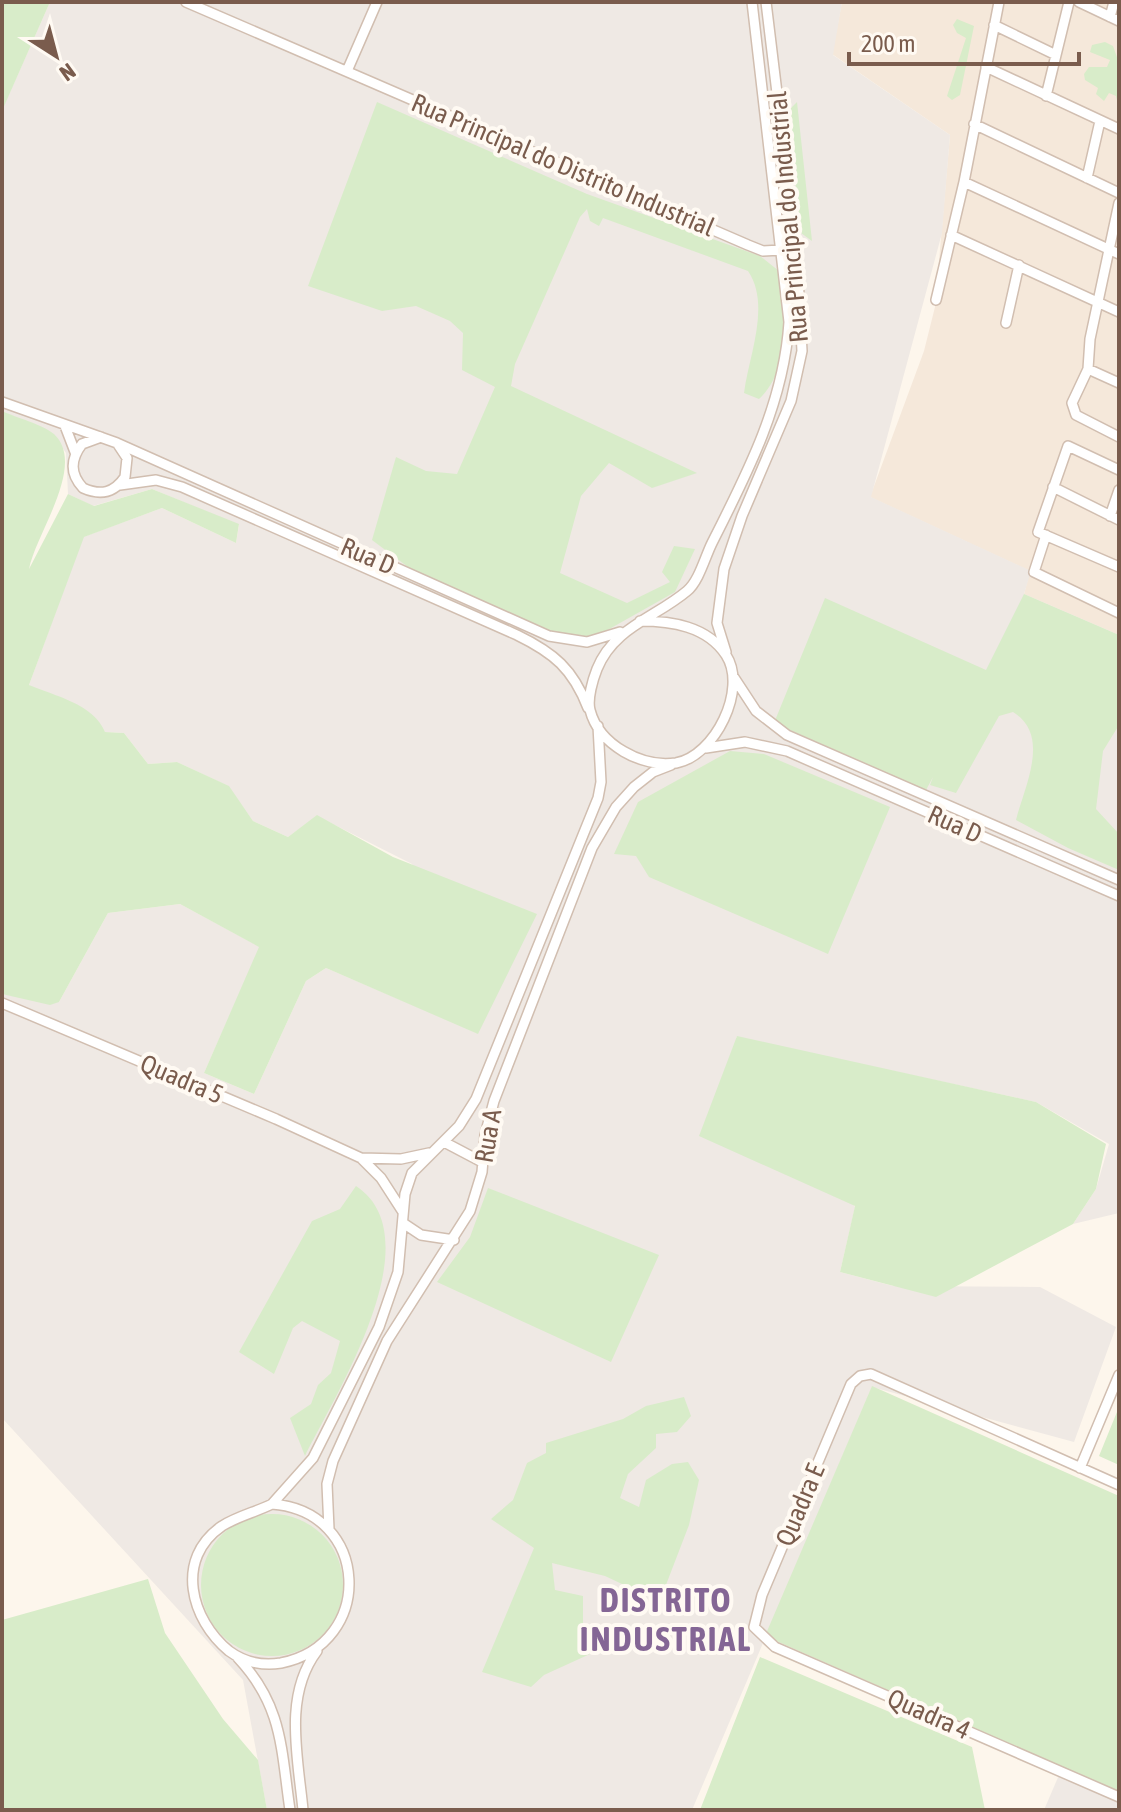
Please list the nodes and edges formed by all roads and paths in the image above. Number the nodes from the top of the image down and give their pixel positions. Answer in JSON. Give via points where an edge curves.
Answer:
{"nodes":[{"id":1,"x":186,"y":2,"type":"edge"},
{"id":2,"x":377,"y":2,"type":"edge"},
{"id":3,"x":752,"y":2,"type":"edge"},
{"id":4,"x":766,"y":2,"type":"edge"},
{"id":5,"x":999,"y":2,"type":"edge"},
{"id":6,"x":1069,"y":2,"type":"edge"},
{"id":7,"x":1079,"y":2,"type":"edge"},
{"id":8,"x":1114,"y":2,"type":"edge"},
{"id":9,"x":1115,"y":19,"type":"edge"},
{"id":10,"x":994,"y":25,"type":"junction"},
{"id":11,"x":1056,"y":55,"type":"junction"},
{"id":12,"x":986,"y":67,"type":"junction"},
{"id":13,"x":347,"y":71,"type":"junction"},
{"id":14,"x":1046,"y":96,"type":"junction"},
{"id":15,"x":1100,"y":121,"type":"junction"},
{"id":16,"x":974,"y":124,"type":"junction"},
{"id":17,"x":1119,"y":129,"type":"edge"},
{"id":18,"x":1087,"y":178,"type":"junction"},
{"id":19,"x":964,"y":182,"type":"junction"},
{"id":20,"x":1119,"y":193,"type":"edge"},
{"id":21,"x":1119,"y":203,"type":"edge"},
{"id":22,"x":951,"y":235,"type":"junction"},
{"id":23,"x":1108,"y":249,"type":"junction"},
{"id":24,"x":781,"y":250,"type":"junction"},
{"id":25,"x":1119,"y":254,"type":"edge"},
{"id":26,"x":1019,"y":265,"type":"junction"},
{"id":27,"x":936,"y":300,"type":"dead end"},
{"id":28,"x":1098,"y":302,"type":"junction"},
{"id":29,"x":1119,"y":312,"type":"edge"},
{"id":30,"x":1006,"y":323,"type":"dead end"},
{"id":31,"x":1088,"y":369,"type":"junction"},
{"id":32,"x":1119,"y":383,"type":"edge"},
{"id":33,"x":777,"y":397,"type":"junction"},
{"id":34,"x":791,"y":401,"type":"junction"},
{"id":35,"x":2,"y":402,"type":"edge"},
{"id":36,"x":65,"y":426,"type":"junction"},
{"id":37,"x":101,"y":437,"type":"junction"},
{"id":38,"x":1119,"y":437,"type":"edge"},
{"id":39,"x":117,"y":443,"type":"junction"},
{"id":40,"x":75,"y":452,"type":"junction"},
{"id":41,"x":1119,"y":470,"type":"edge"},
{"id":42,"x":120,"y":485,"type":"junction"},
{"id":43,"x":1053,"y":487,"type":"junction"},
{"id":44,"x":1119,"y":490,"type":"edge"},
{"id":45,"x":1114,"y":518,"type":"edge"},
{"id":46,"x":1046,"y":535,"type":"junction"},
{"id":47,"x":324,"y":537,"type":"junction"},
{"id":48,"x":321,"y":549,"type":"junction"},
{"id":49,"x":1119,"y":567,"type":"edge"},
{"id":50,"x":1119,"y":613,"type":"edge"},
{"id":51,"x":640,"y":621,"type":"junction"},
{"id":52,"x":624,"y":631,"type":"junction"},
{"id":53,"x":727,"y":655,"type":"junction"},
{"id":54,"x":731,"y":673,"type":"junction"},
{"id":55,"x":589,"y":708,"type":"junction"},
{"id":56,"x":598,"y":726,"type":"junction"},
{"id":57,"x":699,"y":751,"type":"junction"},
{"id":58,"x":678,"y":763,"type":"junction"},
{"id":59,"x":1034,"y":844,"type":"junction"},
{"id":60,"x":1028,"y":856,"type":"junction"},
{"id":61,"x":1119,"y":880,"type":"edge"},
{"id":62,"x":1119,"y":896,"type":"edge"},
{"id":63,"x":552,"y":915,"type":"junction"},
{"id":64,"x":563,"y":919,"type":"junction"},
{"id":65,"x":2,"y":1003,"type":"edge"},
{"id":66,"x":444,"y":1142,"type":"junction"},
{"id":67,"x":430,"y":1153,"type":"junction"},
{"id":68,"x":361,"y":1158,"type":"junction"},
{"id":69,"x":482,"y":1162,"type":"junction"},
{"id":70,"x":403,"y":1212,"type":"junction"},
{"id":71,"x":403,"y":1223,"type":"junction"},
{"id":72,"x":454,"y":1240,"type":"junction"},
{"id":73,"x":1119,"y":1375,"type":"edge"},
{"id":74,"x":1080,"y":1468,"type":"junction"},
{"id":75,"x":1119,"y":1485,"type":"edge"},
{"id":76,"x":272,"y":1504,"type":"junction"},
{"id":77,"x":329,"y":1529,"type":"junction"},
{"id":78,"x":754,"y":1618,"type":"joint"},
{"id":79,"x":317,"y":1650,"type":"junction"},
{"id":80,"x":236,"y":1656,"type":"junction"},
{"id":81,"x":1119,"y":1797,"type":"edge"},
{"id":82,"x":290,"y":1810,"type":"edge"},
{"id":83,"x":303,"y":1810,"type":"edge"}],
"edges":[{"from":1,"to":13,"type":"street","name":"Rua Principal do Distrito Industrial"},
{"from":2,"to":13,"type":"street"},
{"from":3,"to":24,"type":"street","name":"Rua Principal do Industrial"},
{"from":4,"to":34,"type":"street","name":"Rua Principal do Industrial","via":[[801,301],[802,351]]},
{"from":5,"to":10,"type":"street"},
{"from":6,"to":11,"type":"street"},
{"from":7,"to":9,"type":"street"},
{"from":8,"to":9,"type":"street"},
{"from":10,"to":11,"type":"street"},
{"from":10,"to":12,"type":"street"},
{"from":11,"to":14,"type":"street"},
{"from":12,"to":14,"type":"street"},
{"from":12,"to":16,"type":"street"},
{"from":13,"to":24,"type":"street","name":"Rua Principal do Distrito Industrial","via":[[748,245]]},
{"from":14,"to":15,"type":"street"},
{"from":15,"to":17,"type":"street"},
{"from":15,"to":18,"type":"street"},
{"from":16,"to":18,"type":"street"},
{"from":16,"to":19,"type":"street"},
{"from":18,"to":20,"type":"street"},
{"from":19,"to":22,"type":"street"},
{"from":19,"to":23,"type":"street"},
{"from":21,"to":23,"type":"street"},
{"from":22,"to":26,"type":"street"},
{"from":22,"to":27,"type":"street"},
{"from":23,"to":25,"type":"street"},
{"from":23,"to":28,"type":"street"},
{"from":24,"to":33,"type":"street","name":"Rua Principal do Industrial","via":[[789,322]]},
{"from":26,"to":28,"type":"street"},
{"from":26,"to":30,"type":"street"},
{"from":28,"to":29,"type":"street"},
{"from":28,"to":31,"type":"street"},
{"from":31,"to":32,"type":"street"},
{"from":31,"to":38,"type":"street","via":[[1073,410]]},
{"from":33,"to":34,"type":"street"},
{"from":33,"to":51,"type":"street","name":"Rua Principal do Industrial","via":[[690,589]]},
{"from":34,"to":53,"type":"street","name":"Rua Principal do Industrial","via":[[724,569],[717,623]]},
{"from":35,"to":36,"type":"street"},
{"from":36,"to":37,"type":"street"},
{"from":36,"to":40,"type":"street"},
{"from":37,"to":39,"type":"street"},
{"from":37,"to":40,"type":"street"},
{"from":39,"to":42,"type":"street","via":[[128,468]]},
{"from":39,"to":47,"type":"street","name":"Rua D"},
{"from":40,"to":42,"type":"street","via":[[73,472],[83,488],[102,493]]},
{"from":41,"to":43,"type":"street","via":[[1068,446]]},
{"from":42,"to":48,"type":"street","name":"Rua D","via":[[156,480],[182,487]]},
{"from":43,"to":45,"type":"street"},
{"from":43,"to":46,"type":"street","via":[[1038,532]]},
{"from":44,"to":45,"type":"street"},
{"from":46,"to":49,"type":"street"},
{"from":46,"to":50,"type":"street","via":[[1034,572]]},
{"from":47,"to":48,"type":"street"},
{"from":47,"to":52,"type":"street","name":"Rua D","via":[[564,642],[587,642]]},
{"from":48,"to":55,"type":"street","name":"Rua D","via":[[549,651],[578,682]]},
{"from":51,"to":52,"type":"street"},
{"from":51,"to":53,"type":"street","via":[[687,626]]},
{"from":52,"to":55,"type":"street","via":[[598,667]]},
{"from":53,"to":54,"type":"street"},
{"from":54,"to":57,"type":"street","via":[[727,716]]},
{"from":54,"to":59,"type":"street","name":"Rua D","via":[[756,711],[787,735]]},
{"from":55,"to":56,"type":"street"},
{"from":56,"to":58,"type":"street","via":[[627,755]]},
{"from":56,"to":63,"type":"street","name":"Rua A","via":[[598,798]]},
{"from":57,"to":58,"type":"street"},
{"from":57,"to":60,"type":"street","name":"Rua D","via":[[745,742],[787,751]]},
{"from":58,"to":64,"type":"street","name":"Rua A","via":[[653,772],[616,807],[592,848]]},
{"from":59,"to":60,"type":"street"},
{"from":59,"to":61,"type":"street","name":"Rua D"},
{"from":60,"to":62,"type":"street","name":"Rua D"},
{"from":63,"to":64,"type":"street"},
{"from":63,"to":66,"type":"street","name":"Rua A","via":[[476,1099]]},
{"from":64,"to":69,"type":"street","name":"Rua A","via":[[494,1101]]},
{"from":65,"to":68,"type":"street","name":"Quadra 5"},
{"from":66,"to":67,"type":"street","name":"Rua A"},
{"from":66,"to":69,"type":"street"},
{"from":67,"to":68,"type":"street","name":"Quadra 5"},
{"from":67,"to":70,"type":"street","name":"Rua A","via":[[412,1173]]},
{"from":68,"to":70,"type":"street","name":"Quadra 5"},
{"from":69,"to":72,"type":"street","name":"Rua A","via":[[473,1202]]},
{"from":70,"to":71,"type":"street","name":"Rua A"},
{"from":71,"to":72,"type":"street","via":[[421,1235]]},
{"from":71,"to":76,"type":"street","name":"Rua A","via":[[394,1291],[379,1327],[313,1458]]},
{"from":72,"to":77,"type":"street","name":"Rua A","via":[[413,1296],[357,1404],[327,1484]]},
{"from":73,"to":74,"type":"street"},
{"from":74,"to":75,"type":"street"},
{"from":74,"to":78,"type":"street","name":"Quadra E","via":[[871,1374],[860,1376],[847,1393]]},
{"from":76,"to":77,"type":"street","via":[[304,1510]]},
{"from":76,"to":80,"type":"street","via":[[220,1527],[196,1566],[194,1605],[199,1618]]},
{"from":77,"to":79,"type":"street","via":[[345,1558],[349,1591],[345,1612]]},
{"from":78,"to":81,"type":"street","name":"Quadra 4","via":[[754,1627],[775,1647]]},
{"from":79,"to":80,"type":"street","via":[[275,1664],[255,1664]]},
{"from":79,"to":83,"type":"street","via":[[297,1691]]},
{"from":80,"to":82,"type":"street","via":[[263,1688],[277,1717]]}]}
